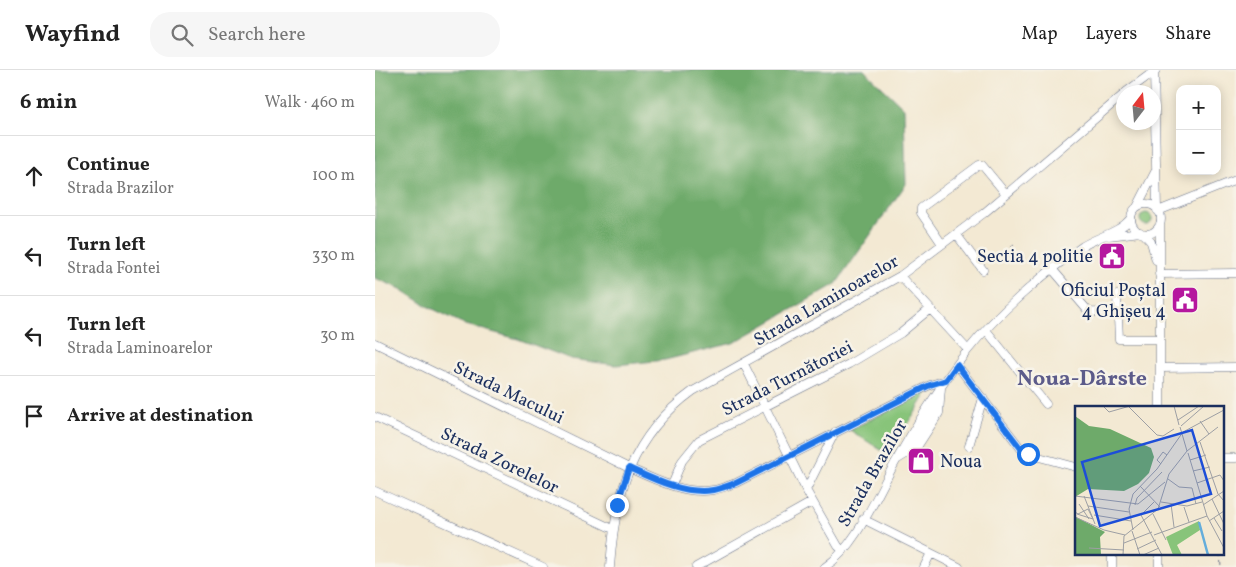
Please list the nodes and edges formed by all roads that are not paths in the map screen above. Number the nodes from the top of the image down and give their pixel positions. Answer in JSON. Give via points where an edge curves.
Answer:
{"nodes":[{"id":1,"x":1155,"y":70,"type":"edge"},
{"id":2,"x":1136,"y":85,"type":"edge"},
{"id":3,"x":1116,"y":102,"type":"edge"},
{"id":4,"x":1157,"y":168,"type":"junction"},
{"id":5,"x":1236,"y":180,"type":"edge"},
{"id":6,"x":1006,"y":194,"type":"junction"},
{"id":7,"x":1137,"y":208,"type":"junction"},
{"id":8,"x":1158,"y":210,"type":"junction"},
{"id":9,"x":1131,"y":218,"type":"junction"},
{"id":10,"x":1160,"y":224,"type":"junction"},
{"id":11,"x":1142,"y":233,"type":"junction"},
{"id":12,"x":956,"y":234,"type":"junction"},
{"id":13,"x":1100,"y":237,"type":"junction"},
{"id":14,"x":943,"y":244,"type":"junction"},
{"id":15,"x":983,"y":270,"type":"dead end"},
{"id":16,"x":1053,"y":270,"type":"junction"},
{"id":17,"x":1236,"y":273,"type":"edge"},
{"id":18,"x":1159,"y":274,"type":"junction"},
{"id":19,"x":900,"y":276,"type":"junction"},
{"id":20,"x":1117,"y":295,"type":"dead end"},
{"id":21,"x":930,"y":309,"type":"junction"},
{"id":22,"x":1117,"y":313,"type":"junction"},
{"id":23,"x":986,"y":330,"type":"junction"},
{"id":24,"x":1159,"y":339,"type":"junction"},
{"id":25,"x":375,"y":343,"type":"edge"},
{"id":26,"x":968,"y":350,"type":"junction"},
{"id":27,"x":744,"y":364,"type":"junction"},
{"id":28,"x":957,"y":365,"type":"junction"},
{"id":29,"x":1236,"y":367,"type":"edge"},
{"id":30,"x":1160,"y":368,"type":"junction"},
{"id":31,"x":946,"y":380,"type":"junction"},
{"id":32,"x":941,"y":388,"type":"junction"},
{"id":33,"x":983,"y":398,"type":"junction"},
{"id":34,"x":1046,"y":404,"type":"dead end"},
{"id":35,"x":1160,"y":406,"type":"edge"},
{"id":36,"x":765,"y":408,"type":"junction"},
{"id":37,"x":375,"y":417,"type":"edge"},
{"id":38,"x":835,"y":432,"type":"junction"},
{"id":39,"x":969,"y":446,"type":"dead end"},
{"id":40,"x":789,"y":456,"type":"junction"},
{"id":41,"x":1223,"y":458,"type":"edge"},
{"id":42,"x":1236,"y":458,"type":"edge"},
{"id":43,"x":896,"y":460,"type":"junction"},
{"id":44,"x":1075,"y":467,"type":"edge"},
{"id":45,"x":629,"y":468,"type":"junction"},
{"id":46,"x":672,"y":485,"type":"junction"},
{"id":47,"x":806,"y":490,"type":"junction"},
{"id":48,"x":375,"y":491,"type":"edge"},
{"id":49,"x":812,"y":502,"type":"junction"},
{"id":50,"x":863,"y":519,"type":"junction"},
{"id":51,"x":613,"y":529,"type":"junction"},
{"id":52,"x":843,"y":551,"type":"junction"},
{"id":53,"x":931,"y":553,"type":"junction"},
{"id":54,"x":1112,"y":554,"type":"edge"},
{"id":55,"x":1159,"y":554,"type":"edge"},
{"id":56,"x":543,"y":567,"type":"edge"},
{"id":57,"x":611,"y":567,"type":"edge"},
{"id":58,"x":696,"y":567,"type":"edge"},
{"id":59,"x":825,"y":567,"type":"edge"},
{"id":60,"x":924,"y":567,"type":"edge"},
{"id":61,"x":959,"y":567,"type":"edge"},
{"id":62,"x":1112,"y":567,"type":"edge"},
{"id":63,"x":1159,"y":567,"type":"edge"}],
"edges":[{"from":1,"to":2,"type":"street","name":"Strada Laminoarelor"},
{"from":1,"to":4,"type":"street"},
{"from":3,"to":6,"type":"street","name":"Strada Laminoarelor"},
{"from":4,"to":7,"type":"street"},
{"from":4,"to":8,"type":"street"},
{"from":5,"to":8,"type":"street"},
{"from":6,"to":12,"type":"street","name":"Strada Laminoarelor"},
{"from":6,"to":14,"type":"street","via":[[979,165],[921,208],[921,213]]},
{"from":7,"to":8,"type":"street","via":[[1149,205]]},
{"from":7,"to":9,"type":"street"},
{"from":8,"to":10,"type":"street"},
{"from":9,"to":11,"type":"street","via":[[1133,226]]},
{"from":9,"to":13,"type":"street","name":"Strada Brazilor","via":[[1120,229]]},
{"from":10,"to":11,"type":"street","via":[[1151,233]]},
{"from":10,"to":18,"type":"street"},
{"from":11,"to":13,"type":"street","name":"Strada Brazilor"},
{"from":11,"to":18,"type":"street","via":[[1153,248]]},
{"from":12,"to":14,"type":"street","name":"Strada Laminoarelor"},
{"from":12,"to":15,"type":"street"},
{"from":13,"to":16,"type":"street","name":"Strada Brazilor"},
{"from":14,"to":19,"type":"street","name":"Strada Laminoarelor"},
{"from":16,"to":22,"type":"street","via":[[1089,312]]},
{"from":16,"to":23,"type":"street","name":"Strada Brazilor"},
{"from":17,"to":18,"type":"street"},
{"from":18,"to":24,"type":"street"},
{"from":19,"to":21,"type":"street"},
{"from":19,"to":27,"type":"street","name":"Strada Laminoarelor"},
{"from":20,"to":22,"type":"street"},
{"from":21,"to":26,"type":"street"},
{"from":21,"to":36,"type":"street","name":"Strada Turnătoriei","via":[[878,348]]},
{"from":22,"to":24,"type":"street","via":[[1119,339]]},
{"from":23,"to":26,"type":"street","name":"Strada Brazilor"},
{"from":23,"to":34,"type":"street"},
{"from":24,"to":30,"type":"street"},
{"from":25,"to":45,"type":"street","name":"Strada Macului"},
{"from":26,"to":28,"type":"street","name":"Strada Brazilor"},
{"from":27,"to":36,"type":"street"},
{"from":27,"to":45,"type":"street","name":"Strada Laminoarelor","via":[[693,391],[676,404],[650,432]]},
{"from":28,"to":31,"type":"street","name":"Strada Brazilor"},
{"from":28,"to":33,"type":"street"},
{"from":29,"to":30,"type":"street"},
{"from":30,"to":35,"type":"street"},
{"from":31,"to":32,"type":"street","name":"Strada Brazilor"},
{"from":31,"to":38,"type":"street","name":"Strada Macului"},
{"from":32,"to":43,"type":"street","name":"Strada Brazilor"},
{"from":32,"to":43,"type":"street","via":[[939,413],[917,447]]},
{"from":33,"to":39,"type":"street"},
{"from":33,"to":44,"type":"street","via":[[1022,450]]},
{"from":36,"to":40,"type":"street"},
{"from":36,"to":46,"type":"street","name":"Strada Turnătoriei","via":[[699,440],[682,461]]},
{"from":37,"to":51,"type":"street","name":"Strada Zorelelor"},
{"from":38,"to":40,"type":"street","name":"Strada Macului"},
{"from":38,"to":47,"type":"street"},
{"from":40,"to":46,"type":"street","name":"Strada Macului","via":[[736,483],[712,490]]},
{"from":40,"to":47,"type":"street"},
{"from":41,"to":42,"type":"street"},
{"from":43,"to":50,"type":"street","name":"Strada Brazilor"},
{"from":45,"to":46,"type":"street","name":"Strada Macului"},
{"from":45,"to":51,"type":"street","name":"Strada Laminoarelor"},
{"from":47,"to":49,"type":"street"},
{"from":48,"to":56,"type":"street"},
{"from":49,"to":52,"type":"street"},
{"from":49,"to":58,"type":"street"},
{"from":50,"to":52,"type":"street","name":"Strada Brazilor"},
{"from":50,"to":53,"type":"street"},
{"from":51,"to":57,"type":"street","name":"Strada Laminoarelor"},
{"from":52,"to":59,"type":"street","name":"Strada Brazilor"},
{"from":53,"to":60,"type":"street"},
{"from":53,"to":61,"type":"street"},
{"from":54,"to":62,"type":"street"},
{"from":55,"to":63,"type":"street"}]}
